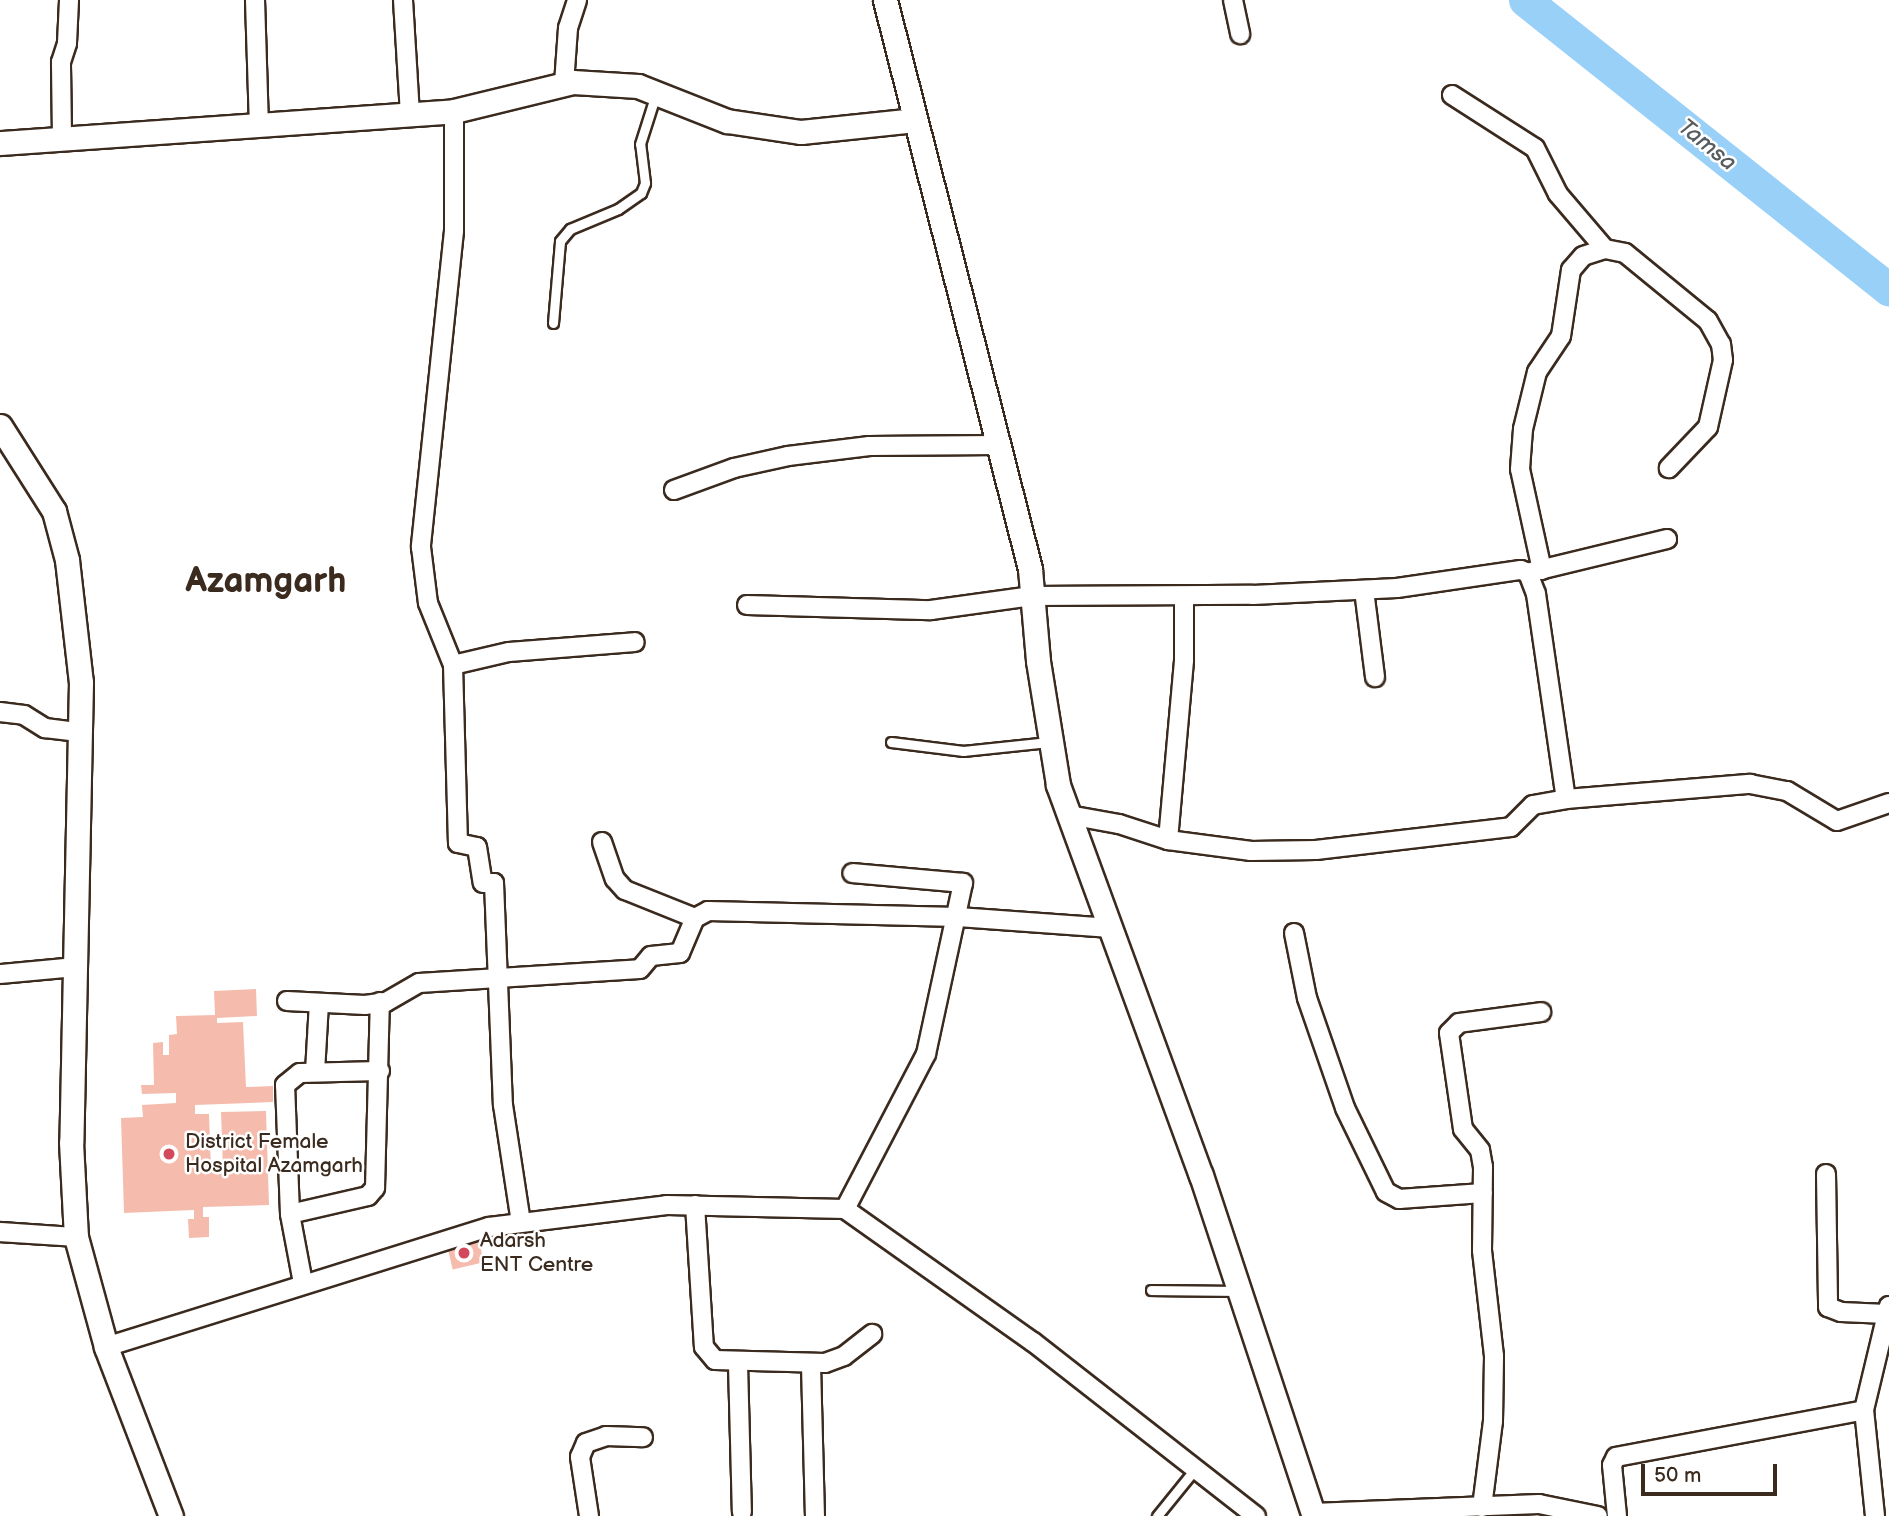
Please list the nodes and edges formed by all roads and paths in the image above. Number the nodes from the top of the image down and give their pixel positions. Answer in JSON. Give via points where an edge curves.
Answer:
{"nodes":[{"id":1,"x":69,"y":0,"type":"edge"},
{"id":2,"x":255,"y":0,"type":"edge"},
{"id":3,"x":402,"y":0,"type":"edge"},
{"id":4,"x":577,"y":0,"type":"edge"},
{"id":5,"x":886,"y":0,"type":"edge"},
{"id":6,"x":1233,"y":0,"type":"edge"},
{"id":7,"x":1240,"y":34,"type":"dead end"},
{"id":8,"x":564,"y":84,"type":"junction"},
{"id":9,"x":656,"y":93,"type":"junction"},
{"id":10,"x":1452,"y":95,"type":"dead end"},
{"id":11,"x":454,"y":111,"type":"junction"},
{"id":12,"x":410,"y":114,"type":"junction"},
{"id":13,"x":915,"y":120,"type":"junction"},
{"id":14,"x":259,"y":125,"type":"junction"},
{"id":15,"x":62,"y":137,"type":"junction"},
{"id":16,"x":0,"y":143,"type":"edge"},
{"id":17,"x":1605,"y":249,"type":"junction"},
{"id":18,"x":553,"y":323,"type":"dead end"},
{"id":19,"x":0,"y":426,"type":"edge"},
{"id":20,"x":998,"y":445,"type":"junction"},
{"id":21,"x":1669,"y":468,"type":"dead end"},
{"id":22,"x":674,"y":490,"type":"dead end"},
{"id":23,"x":1667,"y":539,"type":"dead end"},
{"id":24,"x":1535,"y":571,"type":"junction"},
{"id":25,"x":1364,"y":590,"type":"junction"},
{"id":26,"x":1032,"y":596,"type":"junction"},
{"id":27,"x":1184,"y":596,"type":"junction"},
{"id":28,"x":747,"y":605,"type":"dead end"},
{"id":29,"x":635,"y":642,"type":"dead end"},
{"id":30,"x":453,"y":664,"type":"junction"},
{"id":31,"x":1375,"y":677,"type":"dead end"},
{"id":32,"x":0,"y":712,"type":"edge"},
{"id":33,"x":79,"y":732,"type":"junction"},
{"id":34,"x":891,"y":742,"type":"dead end"},
{"id":35,"x":1051,"y":742,"type":"junction"},
{"id":36,"x":1566,"y":799,"type":"junction"},
{"id":37,"x":1889,"y":803,"type":"edge"},
{"id":38,"x":1069,"y":815,"type":"junction"},
{"id":39,"x":1168,"y":840,"type":"junction"},
{"id":40,"x":603,"y":842,"type":"dead end"},
{"id":41,"x":852,"y":873,"type":"dead end"},
{"id":42,"x":958,"y":917,"type":"junction"},
{"id":43,"x":695,"y":918,"type":"junction"},
{"id":44,"x":1111,"y":928,"type":"junction"},
{"id":45,"x":1294,"y":933,"type":"dead end"},
{"id":46,"x":75,"y":967,"type":"junction"},
{"id":47,"x":0,"y":974,"type":"edge"},
{"id":48,"x":498,"y":981,"type":"junction"},
{"id":49,"x":287,"y":1001,"type":"dead end"},
{"id":50,"x":319,"y":1003,"type":"junction"},
{"id":51,"x":380,"y":1003,"type":"junction"},
{"id":52,"x":1541,"y":1012,"type":"dead end"},
{"id":53,"x":380,"y":1071,"type":"junction"},
{"id":54,"x":315,"y":1072,"type":"junction"},
{"id":55,"x":1826,"y":1174,"type":"dead end"},
{"id":56,"x":1483,"y":1193,"type":"junction"},
{"id":57,"x":695,"y":1205,"type":"junction"},
{"id":58,"x":845,"y":1209,"type":"junction"},
{"id":59,"x":290,"y":1214,"type":"junction"},
{"id":60,"x":521,"y":1223,"type":"junction"},
{"id":61,"x":0,"y":1232,"type":"edge"},
{"id":62,"x":76,"y":1237,"type":"junction"},
{"id":63,"x":303,"y":1283,"type":"junction"},
{"id":64,"x":1151,"y":1290,"type":"dead end"},
{"id":65,"x":1240,"y":1291,"type":"junction"},
{"id":66,"x":1888,"y":1310,"type":"edge"},
{"id":67,"x":872,"y":1334,"type":"dead end"},
{"id":68,"x":106,"y":1346,"type":"junction"},
{"id":69,"x":738,"y":1364,"type":"junction"},
{"id":70,"x":811,"y":1365,"type":"junction"},
{"id":71,"x":1864,"y":1410,"type":"junction"},
{"id":72,"x":643,"y":1437,"type":"dead end"},
{"id":73,"x":1195,"y":1468,"type":"junction"},
{"id":74,"x":1482,"y":1507,"type":"junction"},
{"id":75,"x":742,"y":1512,"type":"dead end"},
{"id":76,"x":1376,"y":1512,"type":"edge"},
{"id":77,"x":1314,"y":1515,"type":"edge"},
{"id":78,"x":171,"y":1516,"type":"edge"},
{"id":79,"x":589,"y":1516,"type":"edge"},
{"id":80,"x":815,"y":1516,"type":"edge"},
{"id":81,"x":1157,"y":1516,"type":"edge"},
{"id":82,"x":1256,"y":1516,"type":"edge"},
{"id":83,"x":1598,"y":1516,"type":"edge"},
{"id":84,"x":1617,"y":1516,"type":"edge"},
{"id":85,"x":1875,"y":1516,"type":"edge"}],
"edges":[{"from":1,"to":15,"type":"street","via":[[67,43],[61,62]]},
{"from":2,"to":14,"type":"street"},
{"from":3,"to":12,"type":"street"},
{"from":4,"to":8,"type":"street","via":[[568,28]]},
{"from":5,"to":13,"type":"street"},
{"from":6,"to":7,"type":"street"},
{"from":8,"to":9,"type":"street","via":[[638,86]]},
{"from":8,"to":11,"type":"street"},
{"from":9,"to":13,"type":"street","via":[[727,121],[801,132]]},
{"from":9,"to":18,"type":"lane","via":[[640,144],[645,183],[641,193],[618,209],[570,229],[559,240]]},
{"from":10,"to":17,"type":"street","via":[[1535,148],[1559,194]]},
{"from":11,"to":12,"type":"street"},
{"from":11,"to":30,"type":"street","via":[[454,231],[421,547],[428,603]]},
{"from":12,"to":14,"type":"street"},
{"from":13,"to":20,"type":"street"},
{"from":14,"to":15,"type":"street"},
{"from":15,"to":16,"type":"street"},
{"from":17,"to":21,"type":"street","via":[[1625,253],[1708,321],[1723,352],[1708,427]]},
{"from":17,"to":24,"type":"street","via":[[1573,265],[1561,336],[1537,372],[1526,406],[1520,469]]},
{"from":19,"to":33,"type":"street","via":[[54,511],[67,561],[81,682]]},
{"from":20,"to":22,"type":"street","via":[[869,446],[788,456],[734,467]]},
{"from":20,"to":26,"type":"street","via":[[1030,569]]},
{"from":23,"to":24,"type":"street"},
{"from":24,"to":25,"type":"street","via":[[1511,570]]},
{"from":24,"to":36,"type":"street"},
{"from":25,"to":27,"type":"street"},
{"from":25,"to":31,"type":"street"},
{"from":26,"to":27,"type":"street"},
{"from":26,"to":28,"type":"street","via":[[931,610]]},
{"from":26,"to":35,"type":"street"},
{"from":27,"to":39,"type":"street","via":[[1184,660]]},
{"from":29,"to":30,"type":"street","via":[[520,651]]},
{"from":30,"to":48,"type":"street","via":[[458,843],[477,847],[483,883],[494,883]]},
{"from":32,"to":33,"type":"street","via":[[24,716],[45,728]]},
{"from":33,"to":46,"type":"street"},
{"from":34,"to":35,"type":"lane","via":[[963,751]]},
{"from":35,"to":38,"type":"street"},
{"from":36,"to":37,"type":"street","via":[[1750,784],[1787,792],[1838,821]]},
{"from":36,"to":39,"type":"street","via":[[1532,805],[1511,827],[1316,850],[1251,851]]},
{"from":38,"to":39,"type":"street","via":[[1119,824]]},
{"from":38,"to":44,"type":"street"},
{"from":40,"to":43,"type":"street","via":[[615,879],[625,890]]},
{"from":41,"to":42,"type":"street","via":[[963,883]]},
{"from":42,"to":43,"type":"street","via":[[708,911]]},
{"from":42,"to":44,"type":"street"},
{"from":42,"to":58,"type":"street","via":[[921,1068]]},
{"from":43,"to":48,"type":"street","via":[[680,953],[652,956],[640,969]]},
{"from":44,"to":65,"type":"street"},
{"from":45,"to":56,"type":"street","via":[[1307,998],[1345,1108],[1386,1192],[1399,1199]]},
{"from":46,"to":47,"type":"street"},
{"from":46,"to":62,"type":"street","via":[[71,1142]]},
{"from":48,"to":51,"type":"street","via":[[412,984]]},
{"from":48,"to":60,"type":"street","via":[[503,1105]]},
{"from":49,"to":50,"type":"street"},
{"from":50,"to":51,"type":"street"},
{"from":50,"to":54,"type":"street"},
{"from":51,"to":53,"type":"street"},
{"from":52,"to":56,"type":"street","via":[[1459,1023],[1449,1033],[1464,1129],[1482,1156]]},
{"from":53,"to":54,"type":"street"},
{"from":53,"to":59,"type":"street","via":[[375,1188],[368,1196]]},
{"from":54,"to":59,"type":"street","via":[[293,1075],[285,1086]]},
{"from":55,"to":66,"type":"street","via":[[1828,1307],[1841,1312]]},
{"from":56,"to":74,"type":"street","via":[[1482,1261],[1494,1356],[1493,1421]]},
{"from":57,"to":58,"type":"street"},
{"from":57,"to":60,"type":"street"},
{"from":57,"to":69,"type":"street","via":[[704,1347],[715,1360]]},
{"from":58,"to":73,"type":"street","via":[[1033,1342]]},
{"from":59,"to":63,"type":"street"},
{"from":60,"to":63,"type":"street","via":[[489,1227]]},
{"from":61,"to":62,"type":"street"},
{"from":62,"to":68,"type":"street"},
{"from":63,"to":68,"type":"street"},
{"from":64,"to":65,"type":"lane"},
{"from":65,"to":77,"type":"street"},
{"from":66,"to":71,"type":"street"},
{"from":67,"to":70,"type":"street","via":[[844,1356]]},
{"from":68,"to":78,"type":"street"},
{"from":69,"to":70,"type":"street"},
{"from":69,"to":75,"type":"street"},
{"from":70,"to":80,"type":"street"},
{"from":71,"to":84,"type":"street","via":[[1616,1457],[1612,1465]]},
{"from":71,"to":85,"type":"street"},
{"from":72,"to":79,"type":"street","via":[[606,1436],[586,1443],[580,1457]]},
{"from":73,"to":81,"type":"lane"},
{"from":73,"to":82,"type":"street"},
{"from":74,"to":76,"type":"street"},
{"from":74,"to":83,"type":"street","via":[[1556,1505]]},
{"from":76,"to":77,"type":"street"}]}
